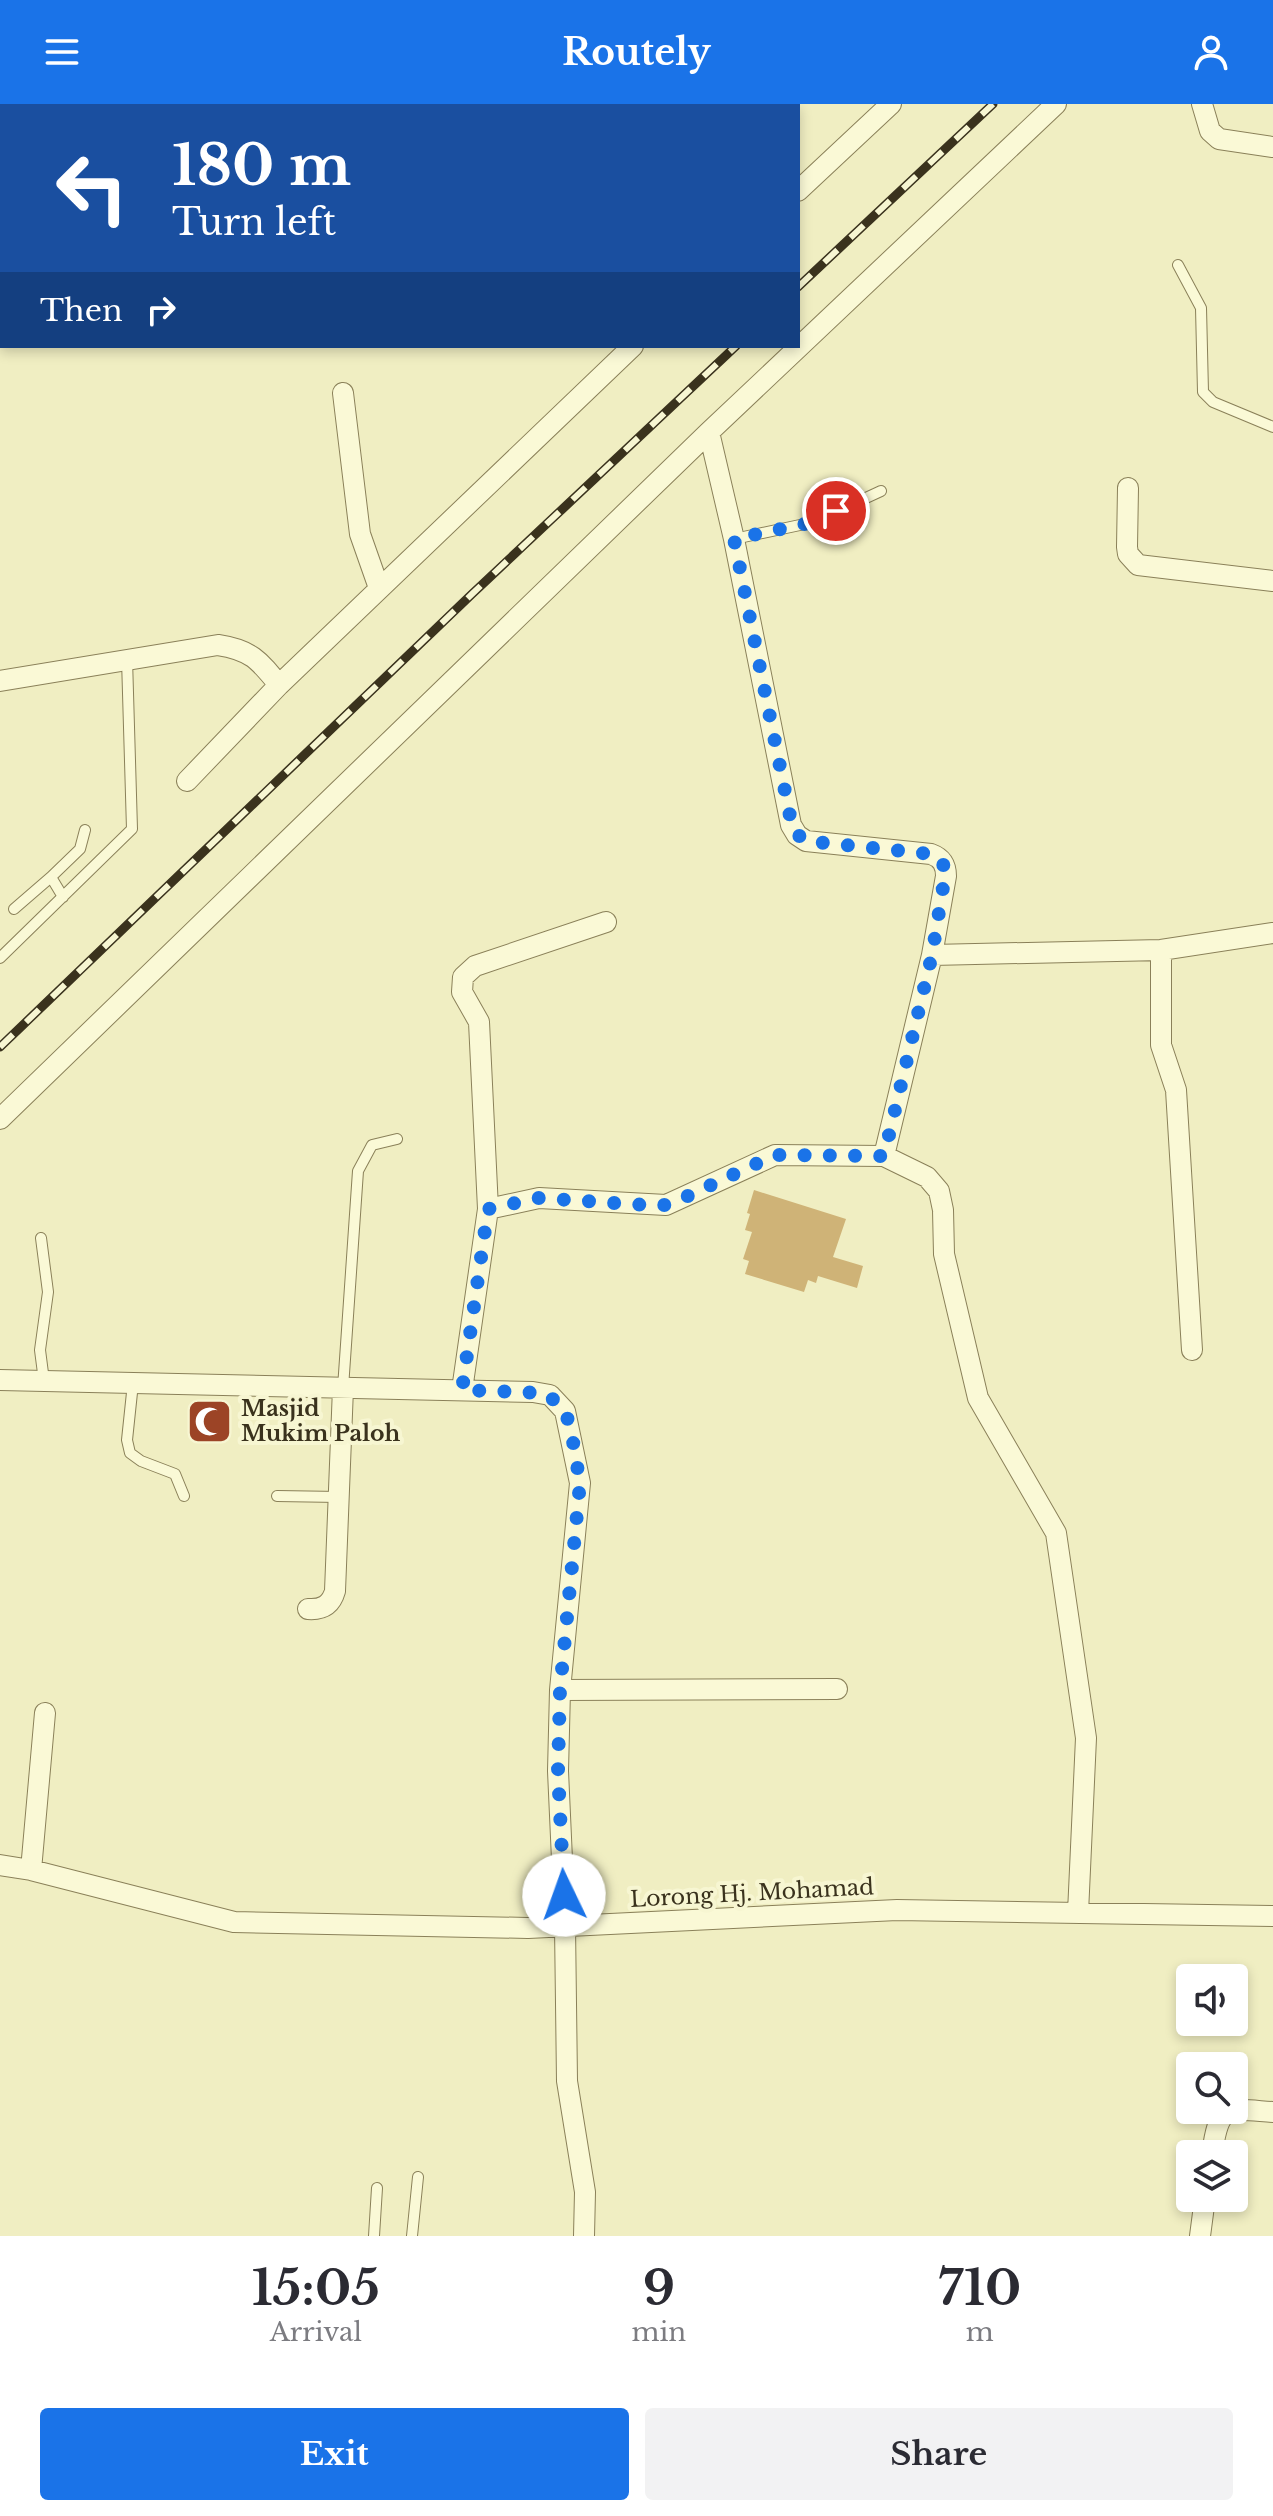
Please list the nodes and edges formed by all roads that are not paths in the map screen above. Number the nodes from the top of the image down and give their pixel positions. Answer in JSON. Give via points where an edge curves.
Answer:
{"nodes":[{"id":1,"x":891,"y":104,"type":"edge"},
{"id":2,"x":1056,"y":104,"type":"edge"},
{"id":3,"x":1202,"y":104,"type":"edge"},
{"id":4,"x":1273,"y":147,"type":"edge"},
{"id":5,"x":800,"y":189,"type":"edge"},
{"id":6,"x":1178,"y":265,"type":"dead end"},
{"id":7,"x":800,"y":346,"type":"edge"},
{"id":8,"x":631,"y":348,"type":"edge"},
{"id":9,"x":798,"y":348,"type":"edge"},
{"id":10,"x":343,"y":393,"type":"dead end"},
{"id":11,"x":1273,"y":427,"type":"edge"},
{"id":12,"x":709,"y":432,"type":"junction"},
{"id":13,"x":1128,"y":488,"type":"dead end"},
{"id":14,"x":881,"y":491,"type":"dead end"},
{"id":15,"x":734,"y":539,"type":"junction"},
{"id":16,"x":1273,"y":581,"type":"edge"},
{"id":17,"x":379,"y":588,"type":"junction"},
{"id":18,"x":127,"y":659,"type":"junction"},
{"id":19,"x":0,"y":681,"type":"edge"},
{"id":20,"x":279,"y":685,"type":"junction"},
{"id":21,"x":187,"y":781,"type":"dead end"},
{"id":22,"x":85,"y":830,"type":"dead end"},
{"id":23,"x":51,"y":877,"type":"junction"},
{"id":24,"x":63,"y":897,"type":"junction"},
{"id":25,"x":14,"y":909,"type":"dead end"},
{"id":26,"x":606,"y":922,"type":"dead end"},
{"id":27,"x":1273,"y":933,"type":"edge"},
{"id":28,"x":1161,"y":950,"type":"junction"},
{"id":29,"x":932,"y":955,"type":"junction"},
{"id":30,"x":0,"y":958,"type":"edge"},
{"id":31,"x":0,"y":1119,"type":"edge"},
{"id":32,"x":397,"y":1139,"type":"dead end"},
{"id":33,"x":884,"y":1156,"type":"junction"},
{"id":34,"x":488,"y":1209,"type":"junction"},
{"id":35,"x":41,"y":1238,"type":"dead end"},
{"id":36,"x":1192,"y":1350,"type":"dead end"},
{"id":37,"x":0,"y":1380,"type":"edge"},
{"id":38,"x":44,"y":1381,"type":"junction"},
{"id":39,"x":133,"y":1383,"type":"junction"},
{"id":40,"x":343,"y":1388,"type":"junction"},
{"id":41,"x":462,"y":1390,"type":"junction"},
{"id":42,"x":184,"y":1496,"type":"dead end"},
{"id":43,"x":277,"y":1496,"type":"dead end"},
{"id":44,"x":340,"y":1497,"type":"junction"},
{"id":45,"x":308,"y":1609,"type":"dead end"},
{"id":46,"x":837,"y":1689,"type":"dead end"},
{"id":47,"x":560,"y":1690,"type":"junction"},
{"id":48,"x":45,"y":1713,"type":"dead end"},
{"id":49,"x":0,"y":1865,"type":"edge"},
{"id":50,"x":31,"y":1870,"type":"junction"},
{"id":51,"x":1078,"y":1913,"type":"junction"},
{"id":52,"x":1273,"y":1916,"type":"edge"},
{"id":53,"x":565,"y":1926,"type":"junction"},
{"id":54,"x":1273,"y":2112,"type":"edge"},
{"id":55,"x":1214,"y":2140,"type":"edge"},
{"id":56,"x":418,"y":2177,"type":"dead end"},
{"id":57,"x":377,"y":2188,"type":"dead end"},
{"id":58,"x":1203,"y":2212,"type":"edge"},
{"id":59,"x":374,"y":2236,"type":"edge"},
{"id":60,"x":412,"y":2236,"type":"edge"},
{"id":61,"x":584,"y":2236,"type":"edge"},
{"id":62,"x":1200,"y":2236,"type":"edge"}],
"edges":[{"from":1,"to":5,"type":"street"},
{"from":2,"to":7,"type":"street"},
{"from":3,"to":4,"type":"street","via":[[1210,131],[1219,139]]},
{"from":6,"to":11,"type":"lane","via":[[1201,308],[1203,392],[1213,402]]},
{"from":8,"to":17,"type":"street"},
{"from":9,"to":12,"type":"street"},
{"from":10,"to":17,"type":"street","via":[[360,534]]},
{"from":12,"to":15,"type":"street"},
{"from":12,"to":31,"type":"street"},
{"from":13,"to":16,"type":"street","via":[[1127,547],[1138,565]]},
{"from":14,"to":15,"type":"lane","via":[[814,522]]},
{"from":15,"to":29,"type":"street","via":[[793,831],[806,841],[938,857],[946,876]]},
{"from":17,"to":20,"type":"street"},
{"from":18,"to":19,"type":"street"},
{"from":18,"to":20,"type":"street","via":[[218,645],[242,648]]},
{"from":18,"to":24,"type":"lane","via":[[133,824]]},
{"from":20,"to":21,"type":"street"},
{"from":22,"to":23,"type":"lane","via":[[80,849]]},
{"from":23,"to":24,"type":"lane"},
{"from":23,"to":25,"type":"lane"},
{"from":24,"to":30,"type":"lane"},
{"from":26,"to":34,"type":"street","via":[[475,966],[463,977],[462,992],[479,1022]]},
{"from":27,"to":28,"type":"street"},
{"from":28,"to":29,"type":"street"},
{"from":28,"to":36,"type":"street","via":[[1161,1045],[1176,1090]]},
{"from":29,"to":33,"type":"street"},
{"from":32,"to":40,"type":"lane","via":[[372,1145],[358,1171]]},
{"from":33,"to":34,"type":"street","via":[[775,1155],[661,1206],[539,1198]]},
{"from":33,"to":51,"type":"street","via":[[927,1177],[939,1191],[944,1254],[978,1398],[1056,1533],[1086,1733]]},
{"from":34,"to":41,"type":"street"},
{"from":35,"to":38,"type":"lane","via":[[48,1292],[40,1353]]},
{"from":37,"to":38,"type":"street"},
{"from":38,"to":39,"type":"street"},
{"from":39,"to":40,"type":"street"},
{"from":39,"to":42,"type":"lane","via":[[130,1453],[175,1474]]},
{"from":40,"to":41,"type":"street"},
{"from":40,"to":44,"type":"street"},
{"from":41,"to":47,"type":"street","via":[[544,1393],[568,1417],[580,1483]]},
{"from":43,"to":44,"type":"lane"},
{"from":44,"to":45,"type":"street","via":[[333,1599],[321,1609]]},
{"from":46,"to":47,"type":"street"},
{"from":47,"to":53,"type":"street"},
{"from":48,"to":50,"type":"street"},
{"from":49,"to":50,"type":"street","name":"Lorong Hj. Mohamad"},
{"from":50,"to":53,"type":"street","name":"Lorong Hj. Mohamad","via":[[234,1922]]},
{"from":51,"to":52,"type":"street","name":"Lorong Hj. Mohamad"},
{"from":51,"to":53,"type":"street","name":"Lorong Hj. Mohamad","via":[[897,1910]]},
{"from":53,"to":61,"type":"street","via":[[567,2081],[585,2192]]},
{"from":54,"to":55,"type":"street","via":[[1227,2112],[1219,2118]]},
{"from":56,"to":60,"type":"lane"},
{"from":57,"to":59,"type":"lane"},
{"from":58,"to":62,"type":"street"}]}
